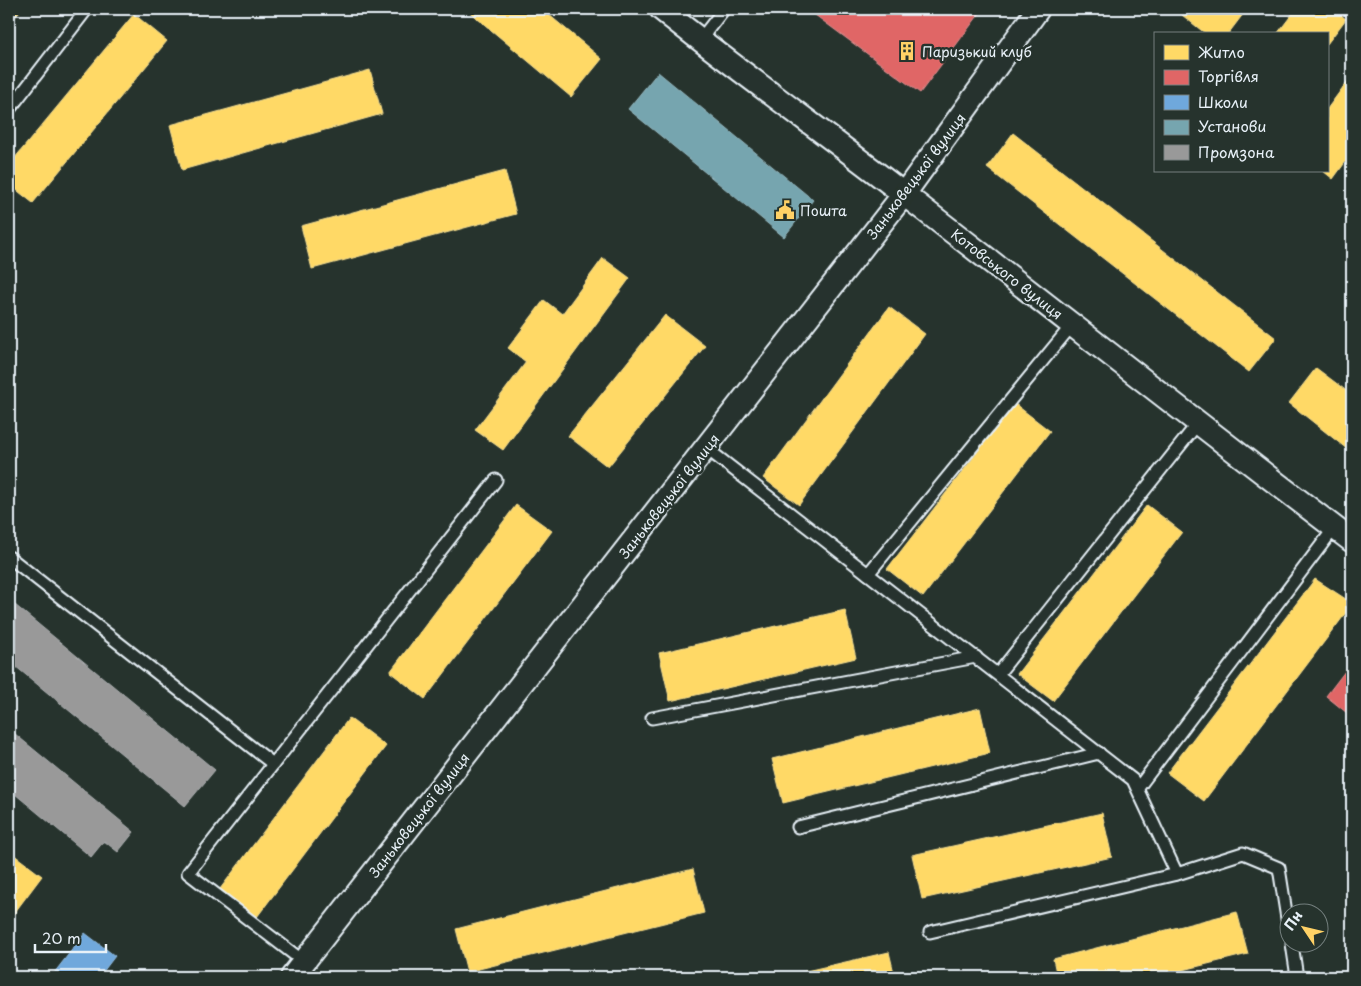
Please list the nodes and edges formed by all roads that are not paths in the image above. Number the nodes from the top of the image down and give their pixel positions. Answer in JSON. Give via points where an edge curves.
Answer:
{"nodes":[{"id":1,"x":87,"y":9,"type":"edge"},
{"id":2,"x":661,"y":9,"type":"edge"},
{"id":3,"x":724,"y":9,"type":"edge"},
{"id":4,"x":1038,"y":9,"type":"edge"},
{"id":5,"x":700,"y":40,"type":"junction"},
{"id":6,"x":9,"y":110,"type":"edge"},
{"id":7,"x":904,"y":194,"type":"junction"},
{"id":8,"x":1072,"y":325,"type":"junction"},
{"id":9,"x":1198,"y":423,"type":"junction"},
{"id":10,"x":706,"y":448,"type":"junction"},
{"id":11,"x":496,"y":480,"type":"dead end"},
{"id":12,"x":1335,"y":528,"type":"junction"},
{"id":13,"x":1352,"y":541,"type":"edge"},
{"id":14,"x":9,"y":557,"type":"edge"},
{"id":15,"x":868,"y":574,"type":"junction"},
{"id":16,"x":976,"y":657,"type":"junction"},
{"id":17,"x":998,"y":674,"type":"junction"},
{"id":18,"x":652,"y":718,"type":"dead end"},
{"id":19,"x":1099,"y":753,"type":"junction"},
{"id":20,"x":273,"y":764,"type":"junction"},
{"id":21,"x":1138,"y":788,"type":"junction"},
{"id":22,"x":798,"y":827,"type":"dead end"},
{"id":23,"x":1177,"y":874,"type":"junction"},
{"id":24,"x":1285,"y":904,"type":"edge"},
{"id":25,"x":930,"y":932,"type":"dead end"},
{"id":26,"x":1294,"y":954,"type":"edge"},
{"id":27,"x":298,"y":969,"type":"edge"},
{"id":28,"x":1297,"y":977,"type":"edge"}],
"edges":[{"from":1,"to":6,"type":"lane"},
{"from":2,"to":5,"type":"street","name":"Котовського вулиця"},
{"from":3,"to":5,"type":"lane"},
{"from":4,"to":7,"type":"street","name":"Заньковецької вулиця"},
{"from":5,"to":7,"type":"street","name":"Котовського вулиця"},
{"from":7,"to":8,"type":"street","name":"Котовського вулиця"},
{"from":7,"to":10,"type":"street","name":"Заньковецької вулиця"},
{"from":8,"to":9,"type":"street","name":"Котовського вулиця"},
{"from":8,"to":15,"type":"lane"},
{"from":9,"to":12,"type":"street","name":"Котовського вулиця"},
{"from":9,"to":17,"type":"lane"},
{"from":10,"to":15,"type":"lane"},
{"from":10,"to":27,"type":"street","name":"Заньковецької вулиця"},
{"from":11,"to":20,"type":"lane"},
{"from":12,"to":13,"type":"street","name":"Котовського вулиця"},
{"from":12,"to":21,"type":"lane"},
{"from":14,"to":20,"type":"lane"},
{"from":15,"to":16,"type":"lane"},
{"from":16,"to":17,"type":"lane"},
{"from":16,"to":18,"type":"lane"},
{"from":17,"to":19,"type":"lane"},
{"from":19,"to":21,"type":"lane","via":[[1134,780]]},
{"from":19,"to":22,"type":"lane"},
{"from":20,"to":27,"type":"lane","via":[[188,873]]},
{"from":21,"to":23,"type":"lane"},
{"from":23,"to":24,"type":"lane","via":[[1243,853],[1279,868]]},
{"from":23,"to":25,"type":"lane"},
{"from":26,"to":28,"type":"lane"}]}
